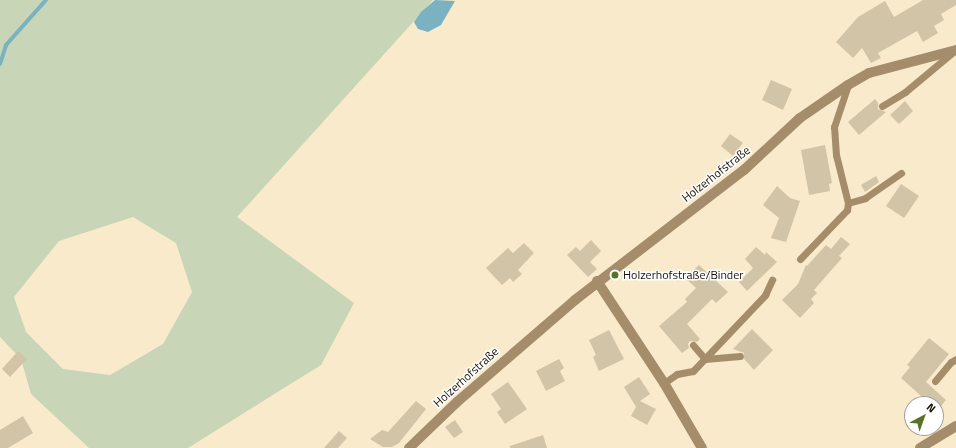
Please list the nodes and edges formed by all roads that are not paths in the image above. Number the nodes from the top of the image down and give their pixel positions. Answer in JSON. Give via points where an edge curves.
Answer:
{"nodes":[{"id":1,"x":955,"y":51,"type":"edge"},
{"id":2,"x":848,"y":85,"type":"junction"},
{"id":3,"x":882,"y":106,"type":"dead end"},
{"id":4,"x":900,"y":173,"type":"dead end"},
{"id":5,"x":848,"y":203,"type":"junction"},
{"id":6,"x":800,"y":259,"type":"dead end"},
{"id":7,"x":772,"y":280,"type":"dead end"},
{"id":8,"x":597,"y":281,"type":"junction"},
{"id":9,"x":693,"y":345,"type":"dead end"},
{"id":10,"x":740,"y":356,"type":"dead end"},
{"id":11,"x":705,"y":359,"type":"junction"},
{"id":12,"x":956,"y":359,"type":"edge"},
{"id":13,"x":935,"y":381,"type":"dead end"},
{"id":14,"x":664,"y":383,"type":"junction"},
{"id":15,"x":956,"y":426,"type":"edge"},
{"id":16,"x":409,"y":448,"type":"edge"},
{"id":17,"x":702,"y":448,"type":"edge"},
{"id":18,"x":920,"y":448,"type":"edge"}],
"edges":[{"from":1,"to":2,"type":"street","name":"Holzerhofstraße","via":[[869,74]]},
{"from":1,"to":3,"type":"lane","via":[[905,92]]},
{"from":2,"to":5,"type":"lane","via":[[834,127],[836,155]]},
{"from":2,"to":8,"type":"street","name":"Holzerhofstraße","via":[[800,118],[744,170]]},
{"from":4,"to":5,"type":"lane","via":[[865,198]]},
{"from":5,"to":6,"type":"lane","via":[[847,210]]},
{"from":7,"to":11,"type":"lane","via":[[765,295]]},
{"from":8,"to":14,"type":"street"},
{"from":8,"to":16,"type":"street","name":"Holzerhofstraße","via":[[457,402]]},
{"from":9,"to":11,"type":"lane"},
{"from":10,"to":11,"type":"lane"},
{"from":11,"to":14,"type":"lane","via":[[693,371],[677,374]]},
{"from":12,"to":13,"type":"lane"},
{"from":14,"to":17,"type":"street"},
{"from":15,"to":18,"type":"street"}]}
